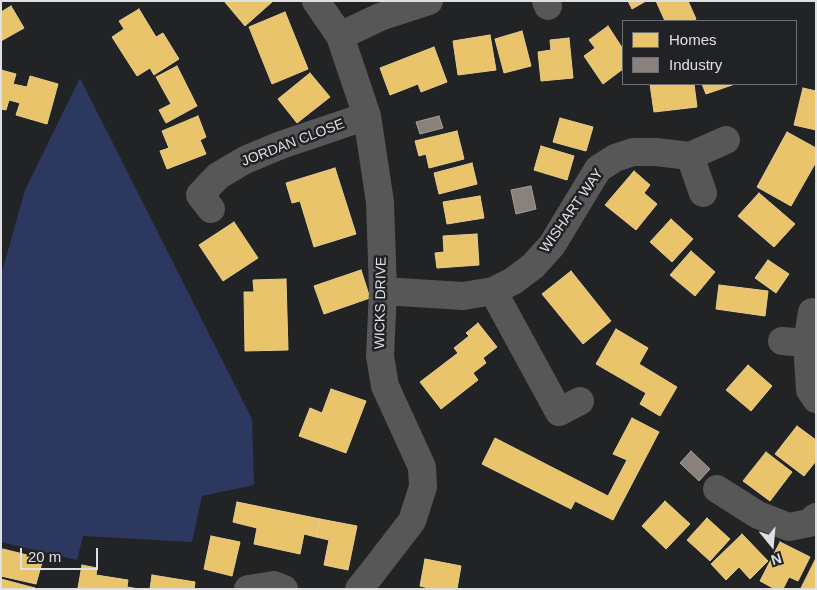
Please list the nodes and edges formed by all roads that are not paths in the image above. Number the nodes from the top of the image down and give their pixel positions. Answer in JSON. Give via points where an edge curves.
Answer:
{"nodes":[{"id":1,"x":316,"y":1,"type":"edge"},
{"id":2,"x":429,"y":1,"type":"edge"},
{"id":3,"x":340,"y":36,"type":"junction"},
{"id":4,"x":366,"y":116,"type":"junction"},
{"id":5,"x":726,"y":140,"type":"dead end"},
{"id":6,"x":690,"y":156,"type":"junction"},
{"id":7,"x":704,"y":193,"type":"dead end"},
{"id":8,"x":198,"y":203,"type":"dead end"},
{"id":9,"x":383,"y":291,"type":"junction"},
{"id":10,"x":493,"y":291,"type":"junction"},
{"id":11,"x":812,"y":312,"type":"dead end"},
{"id":12,"x":816,"y":400,"type":"edge"},
{"id":13,"x":580,"y":401,"type":"dead end"},
{"id":14,"x":718,"y":489,"type":"dead end"},
{"id":15,"x":816,"y":517,"type":"edge"},
{"id":16,"x":248,"y":589,"type":"edge"},
{"id":17,"x":284,"y":589,"type":"edge"},
{"id":18,"x":359,"y":589,"type":"edge"}],
"edges":[{"from":1,"to":3,"type":"street","name":"WICKS DRIVE"},
{"from":2,"to":3,"type":"street","via":[[380,17]]},
{"from":3,"to":4,"type":"street","name":"WICKS DRIVE"},
{"from":4,"to":8,"type":"street","name":"JORDAN CLOSE","via":[[245,160],[218,176]]},
{"from":4,"to":9,"type":"street","name":"WICKS DRIVE","via":[[380,202]]},
{"from":5,"to":6,"type":"street"},
{"from":6,"to":7,"type":"street"},
{"from":6,"to":10,"type":"street","name":"WISHART WAY","via":[[633,152],[598,169],[552,245],[533,266]]},
{"from":9,"to":10,"type":"street","name":"WISHART WAY","via":[[463,296]]},
{"from":9,"to":18,"type":"street","name":"WICKS DRIVE","via":[[380,356],[384,386],[422,467],[423,487],[412,521]]},
{"from":10,"to":13,"type":"street","via":[[559,412]]},
{"from":11,"to":12,"type":"street","via":[[795,342]]},
{"from":14,"to":15,"type":"street","via":[[758,514],[789,527],[809,523]]},
{"from":16,"to":17,"type":"street","via":[[274,585]]}]}
